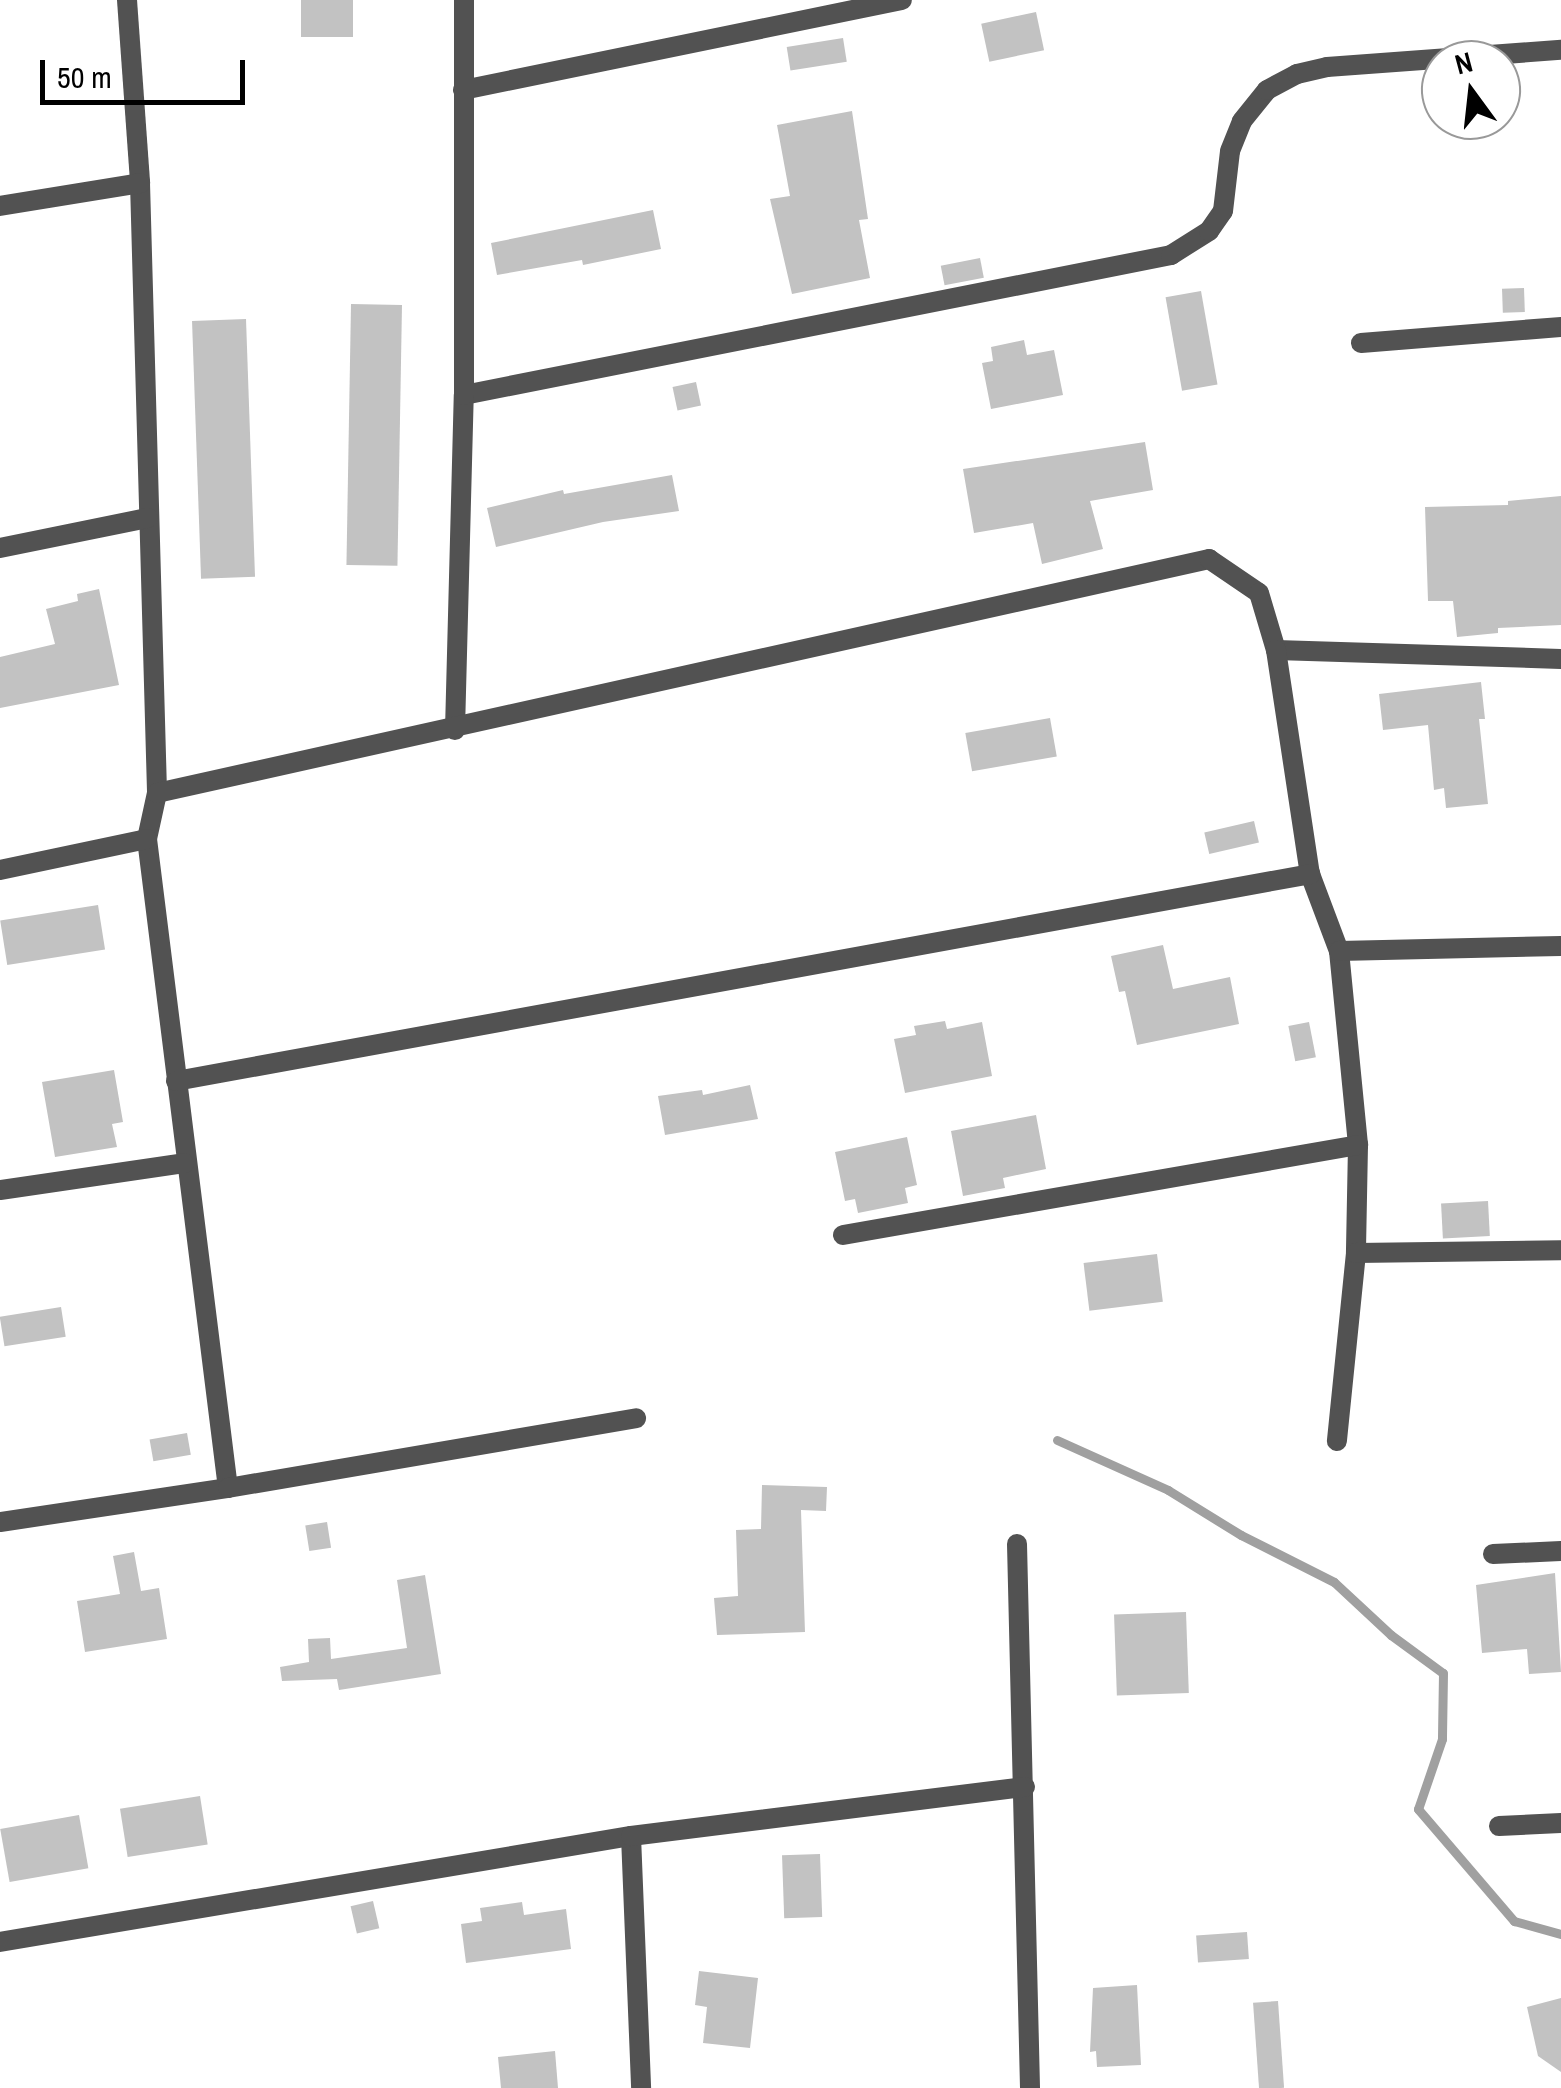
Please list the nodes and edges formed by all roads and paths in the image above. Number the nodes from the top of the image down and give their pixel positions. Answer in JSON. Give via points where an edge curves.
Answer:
{"nodes":[{"id":1,"x":127,"y":0,"type":"edge"},
{"id":2,"x":464,"y":0,"type":"edge"},
{"id":3,"x":902,"y":0,"type":"edge"},
{"id":4,"x":1561,"y":50,"type":"edge"},
{"id":5,"x":463,"y":90,"type":"junction"},
{"id":6,"x":140,"y":183,"type":"junction"},
{"id":7,"x":0,"y":206,"type":"edge"},
{"id":8,"x":1561,"y":327,"type":"edge"},
{"id":9,"x":1361,"y":343,"type":"dead end"},
{"id":10,"x":464,"y":394,"type":"junction"},
{"id":11,"x":148,"y":518,"type":"junction"},
{"id":12,"x":0,"y":548,"type":"edge"},
{"id":13,"x":1276,"y":650,"type":"junction"},
{"id":14,"x":1561,"y":660,"type":"edge"},
{"id":15,"x":455,"y":730,"type":"junction"},
{"id":16,"x":157,"y":792,"type":"junction"},
{"id":17,"x":147,"y":839,"type":"junction"},
{"id":18,"x":0,"y":870,"type":"edge"},
{"id":19,"x":1310,"y":874,"type":"junction"},
{"id":20,"x":1561,"y":946,"type":"edge"},
{"id":21,"x":1339,"y":951,"type":"junction"},
{"id":22,"x":176,"y":1082,"type":"junction"},
{"id":23,"x":1358,"y":1146,"type":"junction"},
{"id":24,"x":184,"y":1163,"type":"junction"},
{"id":25,"x":0,"y":1190,"type":"edge"},
{"id":26,"x":843,"y":1235,"type":"dead end"},
{"id":27,"x":1561,"y":1250,"type":"edge"},
{"id":28,"x":1356,"y":1253,"type":"junction"},
{"id":29,"x":636,"y":1418,"type":"dead end"},
{"id":30,"x":1336,"y":1442,"type":"dead end"},
{"id":31,"x":228,"y":1488,"type":"junction"},
{"id":32,"x":0,"y":1522,"type":"edge"},
{"id":33,"x":1018,"y":1544,"type":"dead end"},
{"id":34,"x":1561,"y":1551,"type":"edge"},
{"id":35,"x":1493,"y":1554,"type":"dead end"},
{"id":36,"x":1025,"y":1786,"type":"junction"},
{"id":37,"x":1561,"y":1823,"type":"edge"},
{"id":38,"x":1499,"y":1826,"type":"dead end"},
{"id":39,"x":631,"y":1836,"type":"junction"},
{"id":40,"x":0,"y":1942,"type":"edge"},
{"id":41,"x":641,"y":2088,"type":"edge"},
{"id":42,"x":1030,"y":2088,"type":"edge"}],
"edges":[{"from":1,"to":6,"type":"street"},
{"from":2,"to":5,"type":"street"},
{"from":3,"to":5,"type":"street"},
{"from":4,"to":10,"type":"street","via":[[1297,74],[1267,90],[1242,121],[1230,151],[1223,211],[1209,231],[1171,255]]},
{"from":5,"to":10,"type":"street"},
{"from":6,"to":7,"type":"street"},
{"from":6,"to":11,"type":"street"},
{"from":8,"to":9,"type":"street"},
{"from":10,"to":15,"type":"street"},
{"from":11,"to":12,"type":"street"},
{"from":11,"to":16,"type":"street"},
{"from":13,"to":14,"type":"street"},
{"from":13,"to":15,"type":"street","via":[[1260,593],[1209,559]]},
{"from":13,"to":19,"type":"street"},
{"from":15,"to":16,"type":"street"},
{"from":16,"to":17,"type":"street"},
{"from":17,"to":18,"type":"street"},
{"from":17,"to":22,"type":"street"},
{"from":19,"to":21,"type":"street"},
{"from":19,"to":22,"type":"street"},
{"from":20,"to":21,"type":"street"},
{"from":21,"to":23,"type":"street"},
{"from":22,"to":24,"type":"street"},
{"from":23,"to":26,"type":"street"},
{"from":23,"to":28,"type":"street"},
{"from":24,"to":25,"type":"street"},
{"from":24,"to":31,"type":"street"},
{"from":27,"to":28,"type":"street"},
{"from":28,"to":30,"type":"street"},
{"from":29,"to":31,"type":"street"},
{"from":31,"to":32,"type":"street"},
{"from":33,"to":36,"type":"street"},
{"from":34,"to":35,"type":"street"},
{"from":36,"to":39,"type":"street"},
{"from":36,"to":42,"type":"street"},
{"from":37,"to":38,"type":"street"},
{"from":39,"to":40,"type":"street"},
{"from":39,"to":41,"type":"street"}]}
